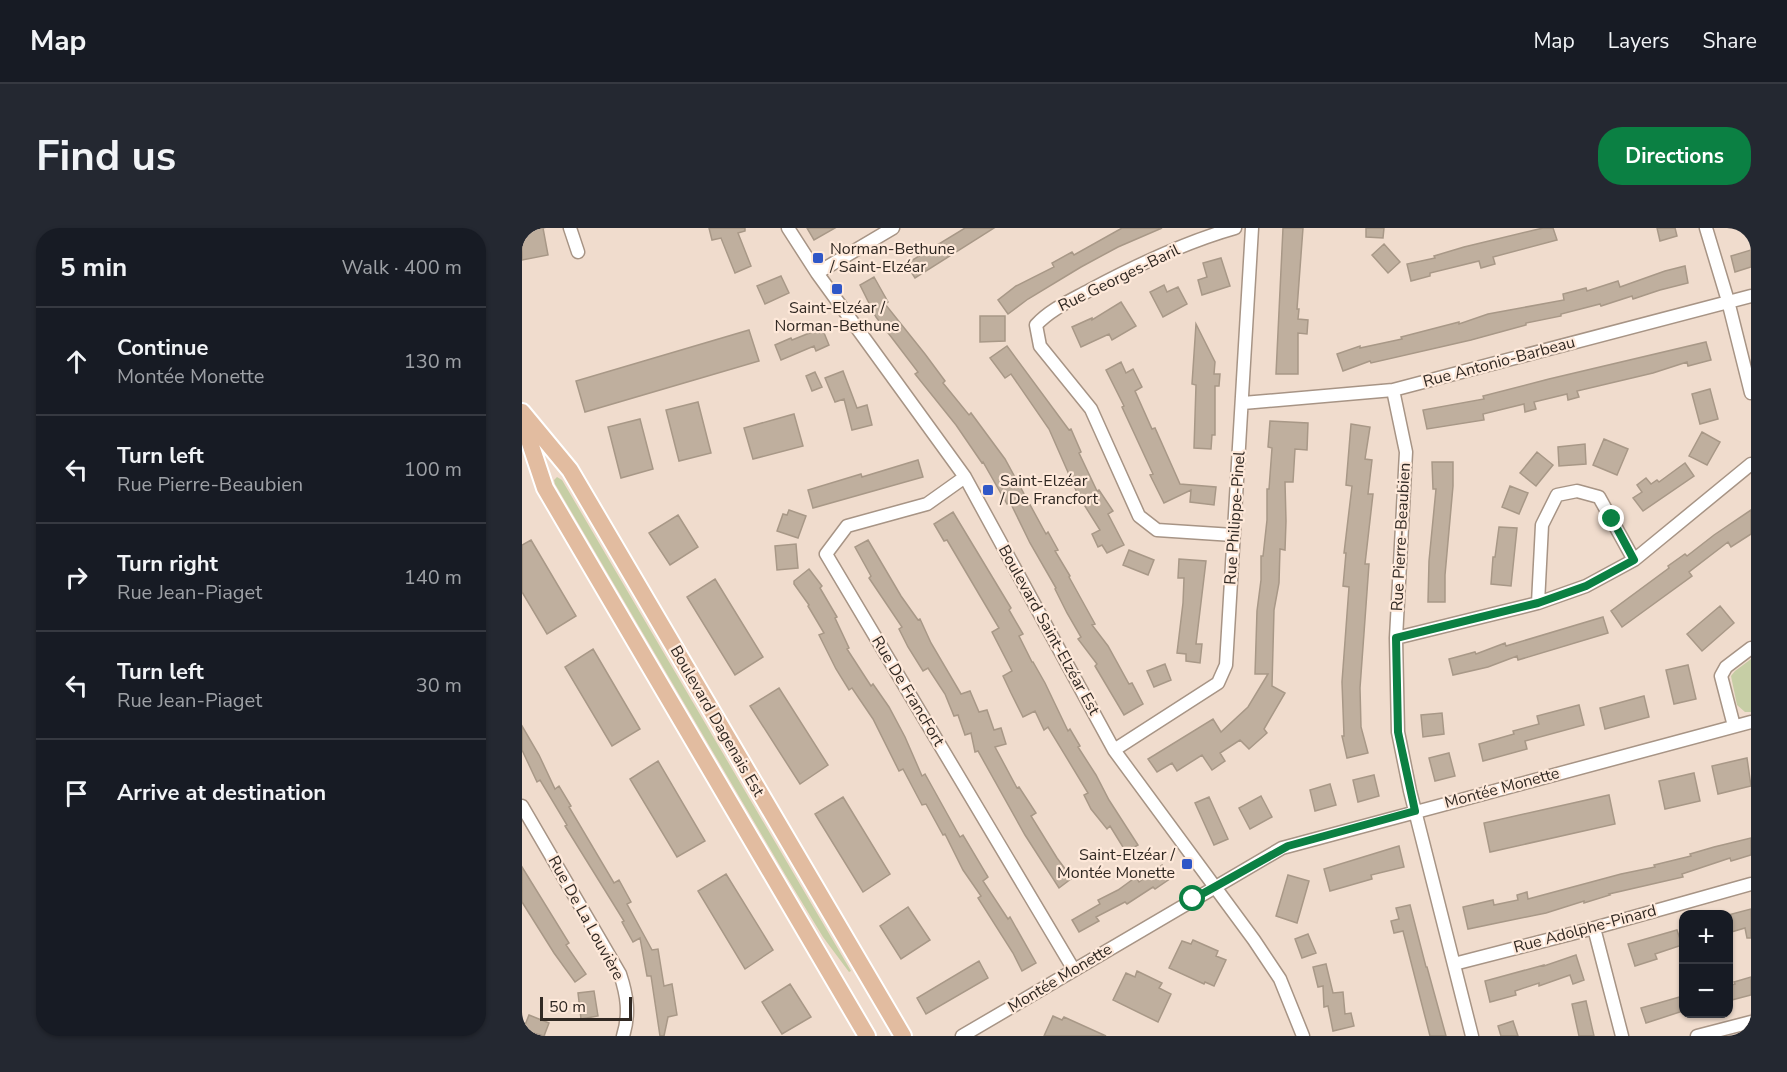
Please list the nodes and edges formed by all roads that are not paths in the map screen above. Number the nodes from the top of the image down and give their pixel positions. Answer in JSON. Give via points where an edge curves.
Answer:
{"nodes":[{"id":1,"x":570,"y":228,"type":"edge"},
{"id":2,"x":788,"y":228,"type":"edge"},
{"id":3,"x":893,"y":228,"type":"edge"},
{"id":4,"x":1234,"y":228,"type":"edge"},
{"id":5,"x":1252,"y":228,"type":"edge"},
{"id":6,"x":1706,"y":228,"type":"edge"},
{"id":7,"x":578,"y":252,"type":"dead end"},
{"id":8,"x":817,"y":273,"type":"junction"},
{"id":9,"x":1751,"y":296,"type":"edge"},
{"id":10,"x":1728,"y":301,"type":"junction"},
{"id":11,"x":1393,"y":390,"type":"junction"},
{"id":12,"x":1751,"y":393,"type":"edge"},
{"id":13,"x":1243,"y":403,"type":"junction"},
{"id":14,"x":522,"y":412,"type":"edge"},
{"id":15,"x":522,"y":418,"type":"edge"},
{"id":16,"x":1751,"y":464,"type":"edge"},
{"id":17,"x":965,"y":477,"type":"junction"},
{"id":18,"x":1233,"y":535,"type":"junction"},
{"id":19,"x":1634,"y":560,"type":"junction"},
{"id":20,"x":1538,"y":603,"type":"junction"},
{"id":21,"x":1396,"y":638,"type":"junction"},
{"id":22,"x":1751,"y":648,"type":"edge"},
{"id":23,"x":1751,"y":722,"type":"edge"},
{"id":24,"x":1734,"y":726,"type":"junction"},
{"id":25,"x":1114,"y":750,"type":"junction"},
{"id":26,"x":522,"y":806,"type":"edge"},
{"id":27,"x":1415,"y":811,"type":"junction"},
{"id":28,"x":1751,"y":884,"type":"edge"},
{"id":29,"x":1215,"y":886,"type":"junction"},
{"id":30,"x":1594,"y":928,"type":"junction"},
{"id":31,"x":1454,"y":964,"type":"junction"},
{"id":32,"x":1074,"y":970,"type":"junction"},
{"id":33,"x":1751,"y":1022,"type":"edge"},
{"id":34,"x":1725,"y":1033,"type":"edge"},
{"id":35,"x":623,"y":1036,"type":"edge"},
{"id":36,"x":867,"y":1036,"type":"edge"},
{"id":37,"x":903,"y":1036,"type":"edge"},
{"id":38,"x":962,"y":1036,"type":"edge"},
{"id":39,"x":1303,"y":1036,"type":"edge"},
{"id":40,"x":1472,"y":1036,"type":"edge"},
{"id":41,"x":1622,"y":1036,"type":"edge"},
{"id":42,"x":1697,"y":1036,"type":"edge"}],
"edges":[{"from":1,"to":7,"type":"street"},
{"from":2,"to":8,"type":"street","name":"Boulevard Saint-Elzéar Est"},
{"from":3,"to":8,"type":"street"},
{"from":4,"to":18,"type":"street","name":"Rue Georges-Baril","via":[[1118,275],[1047,313],[1036,325],[1040,346],[1091,408],[1139,516],[1157,530]]},
{"from":5,"to":13,"type":"street","name":"Rue Philippe-Pinel"},
{"from":6,"to":10,"type":"street"},
{"from":8,"to":17,"type":"street","name":"Boulevard Saint-Elzéar Est"},
{"from":9,"to":10,"type":"street","name":"Rue Antonio-Barbeau"},
{"from":10,"to":11,"type":"street","name":"Rue Antonio-Barbeau"},
{"from":10,"to":12,"type":"street"},
{"from":11,"to":13,"type":"street","name":"Rue Antonio-Barbeau"},
{"from":11,"to":21,"type":"street","name":"Rue Pierre-Beaubien","via":[[1406,452]]},
{"from":13,"to":18,"type":"street","name":"Rue Philippe-Pinel"},
{"from":14,"to":37,"type":"main road","name":"Boulevard Dagenais Est","via":[[570,470]]},
{"from":15,"to":36,"type":"main road","name":"Boulevard Dagenais Est","via":[[545,488]]},
{"from":16,"to":19,"type":"street"},
{"from":17,"to":25,"type":"street","name":"Boulevard Saint-Elzéar Est"},
{"from":17,"to":32,"type":"street","name":"Rue De FrancFort","via":[[927,504],[848,526],[826,554]]},
{"from":18,"to":25,"type":"street","name":"Rue Philippe-Pinel","via":[[1226,665],[1218,683]]},
{"from":19,"to":20,"type":"street","via":[[1586,586]]},
{"from":19,"to":20,"type":"street","via":[[1599,497],[1577,491],[1557,495],[1542,525]]},
{"from":20,"to":21,"type":"street"},
{"from":21,"to":27,"type":"street","name":"Rue Pierre-Beaubien","via":[[1398,732]]},
{"from":22,"to":24,"type":"street","via":[[1726,667],[1721,676]]},
{"from":23,"to":24,"type":"street","name":"Montée Monette"},
{"from":24,"to":27,"type":"street","name":"Montée Monette"},
{"from":25,"to":29,"type":"street","name":"Boulevard Saint-Elzéar Est"},
{"from":26,"to":35,"type":"street","name":"Rue De La Louvière","via":[[620,974],[627,1002]]},
{"from":27,"to":29,"type":"street","name":"Montée Monette","via":[[1288,846]]},
{"from":27,"to":31,"type":"street","name":"Rue Pierre-Beaubien"},
{"from":28,"to":30,"type":"street","name":"Rue Adolphe-Pinard"},
{"from":29,"to":32,"type":"street","name":"Montée Monette"},
{"from":29,"to":39,"type":"street","name":"Boulevard Saint-Elzéar Est","via":[[1280,979]]},
{"from":30,"to":31,"type":"street","name":"Rue Adolphe-Pinard"},
{"from":30,"to":41,"type":"street"},
{"from":31,"to":40,"type":"street","name":"Rue Pierre-Beaubien"},
{"from":32,"to":38,"type":"street","name":"Montée Monette"},
{"from":33,"to":34,"type":"street"},
{"from":34,"to":42,"type":"street"}]}
